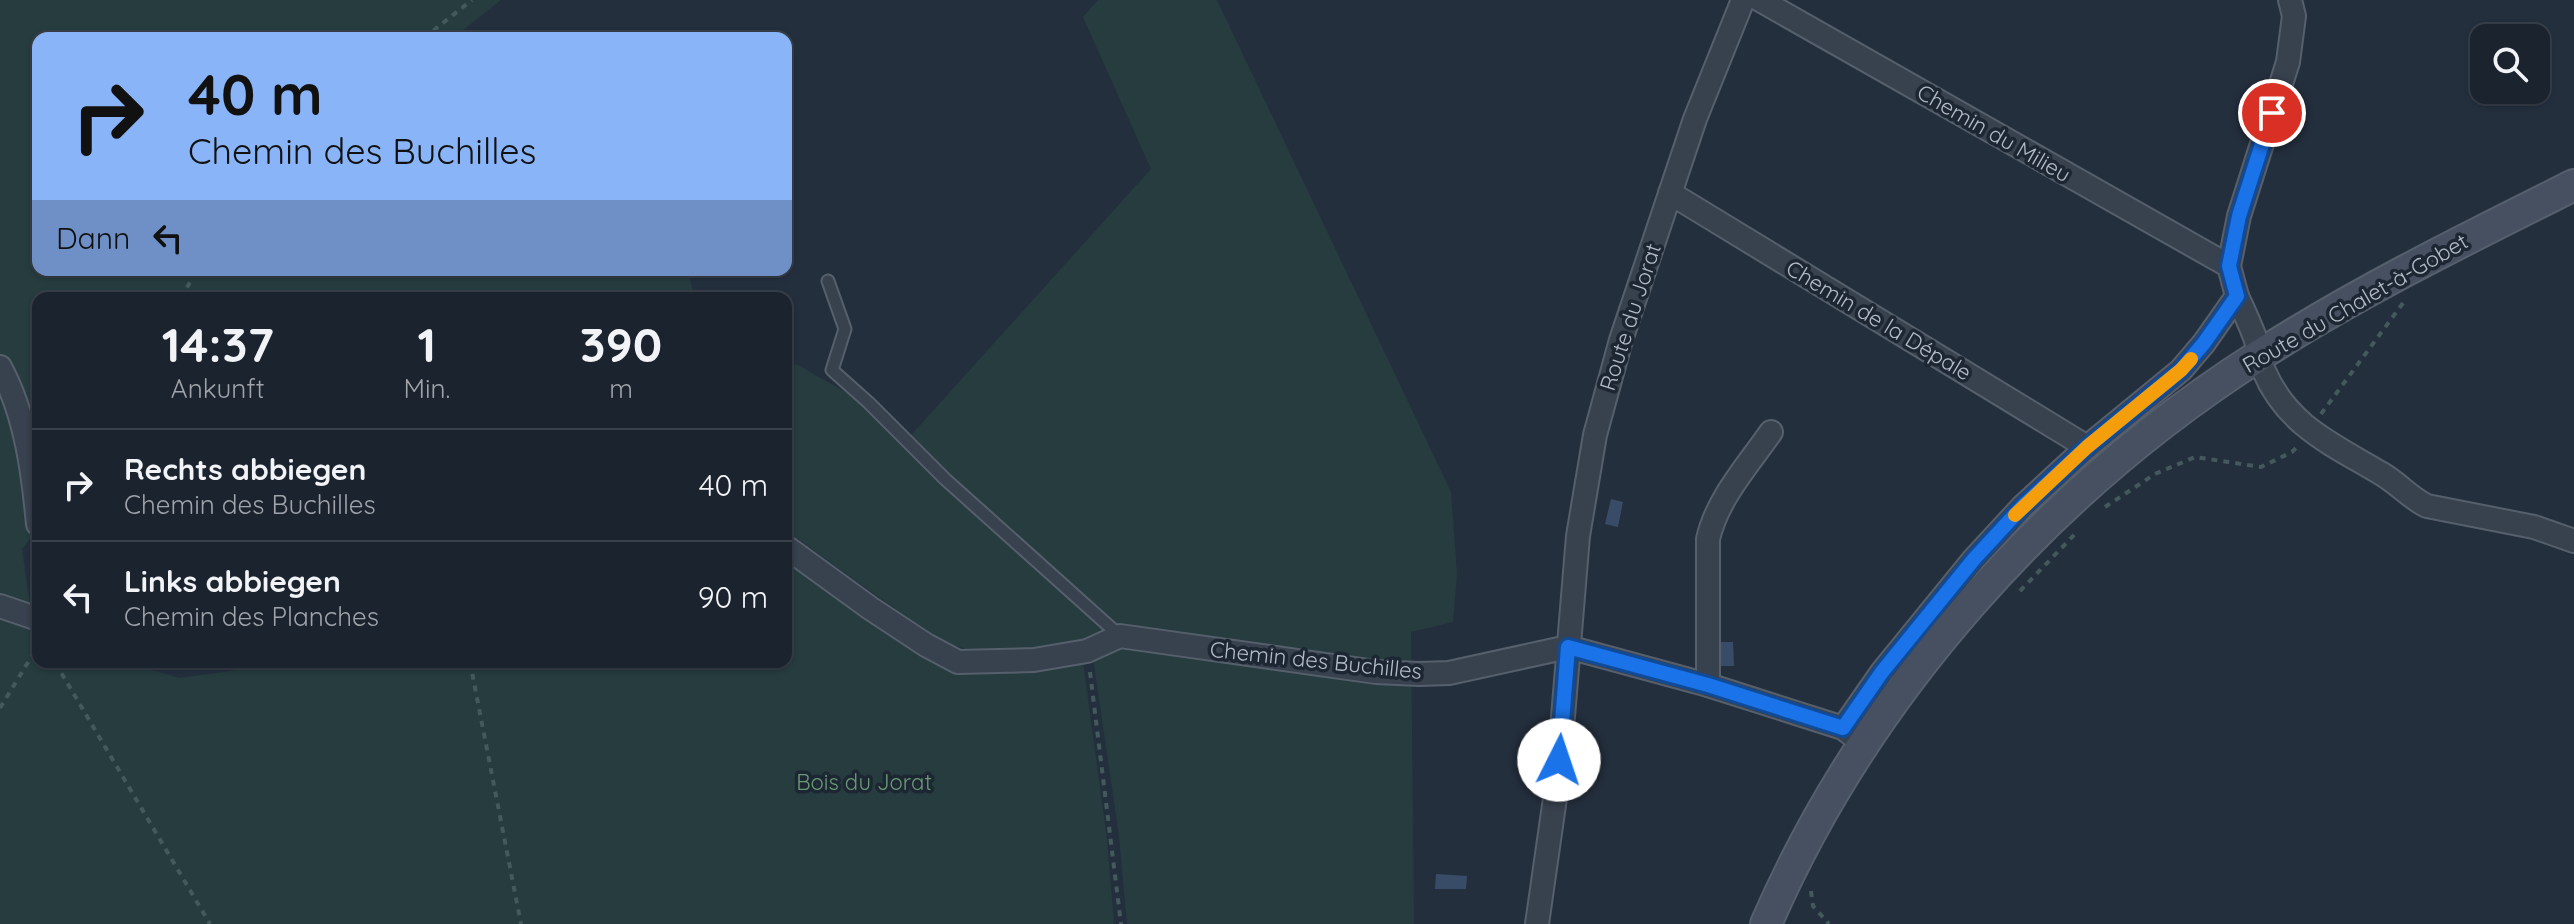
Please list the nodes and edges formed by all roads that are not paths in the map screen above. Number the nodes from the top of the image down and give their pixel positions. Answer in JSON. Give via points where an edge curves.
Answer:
{"nodes":[{"id":1,"x":1743,"y":0,"type":"edge"},
{"id":2,"x":1760,"y":0,"type":"edge"},
{"id":3,"x":2290,"y":0,"type":"edge"},
{"id":4,"x":2574,"y":185,"type":"edge"},
{"id":5,"x":1670,"y":193,"type":"junction"},
{"id":6,"x":2229,"y":266,"type":"junction"},
{"id":7,"x":828,"y":281,"type":"dead end"},
{"id":8,"x":2237,"y":296,"type":"junction"},
{"id":9,"x":2259,"y":355,"type":"junction"},
{"id":10,"x":0,"y":367,"type":"edge"},
{"id":11,"x":1771,"y":432,"type":"dead end"},
{"id":12,"x":2087,"y":447,"type":"junction"},
{"id":13,"x":32,"y":467,"type":"edge"},
{"id":14,"x":2574,"y":541,"type":"edge"},
{"id":15,"x":792,"y":551,"type":"edge"},
{"id":16,"x":0,"y":606,"type":"edge"},
{"id":17,"x":32,"y":617,"type":"edge"},
{"id":18,"x":1120,"y":636,"type":"junction"},
{"id":19,"x":1568,"y":647,"type":"junction"},
{"id":20,"x":1708,"y":685,"type":"junction"},
{"id":21,"x":1854,"y":736,"type":"junction"},
{"id":22,"x":1537,"y":924,"type":"edge"},
{"id":23,"x":1766,"y":924,"type":"edge"}],
"edges":[{"from":1,"to":5,"type":"street","name":"Route du Jorat"},
{"from":2,"to":6,"type":"street","name":"Chemin du Milieu"},
{"from":3,"to":6,"type":"street","via":[[2294,16],[2288,62],[2239,216]]},
{"from":4,"to":9,"type":"main road","name":"Route du Chalet-à-Gobet","via":[[2389,280]]},
{"from":5,"to":12,"type":"street","name":"Chemin de la Dépale"},
{"from":5,"to":19,"type":"street","name":"Route du Jorat","via":[[1595,435],[1578,536]]},
{"from":6,"to":8,"type":"street"},
{"from":7,"to":18,"type":"lane","via":[[845,329],[832,370]]},
{"from":8,"to":9,"type":"street"},
{"from":8,"to":12,"type":"street","via":[[2181,370]]},
{"from":9,"to":14,"type":"street","via":[[2282,402],[2302,425],[2391,480],[2412,499]]},
{"from":9,"to":21,"type":"main road","name":"Route du Chalet-à-Gobet","via":[[2188,404],[2047,524]]},
{"from":10,"to":13,"type":"street"},
{"from":11,"to":20,"type":"street","via":[[1711,524]]},
{"from":12,"to":21,"type":"street","via":[[2023,506],[1882,672]]},
{"from":15,"to":18,"type":"street","via":[[958,662],[1034,660],[1087,651]]},
{"from":16,"to":17,"type":"street"},
{"from":18,"to":19,"type":"street","name":"Chemin des Buchilles","via":[[1419,674],[1449,673]]},
{"from":19,"to":20,"type":"street","name":"Chemin des Buchilles"},
{"from":19,"to":22,"type":"street","name":"Route du Jorat","via":[[1558,777]]},
{"from":20,"to":21,"type":"street","name":"Chemin des Buchilles"},
{"from":21,"to":23,"type":"main road","name":"Route du Chalet-à-Gobet"}]}
